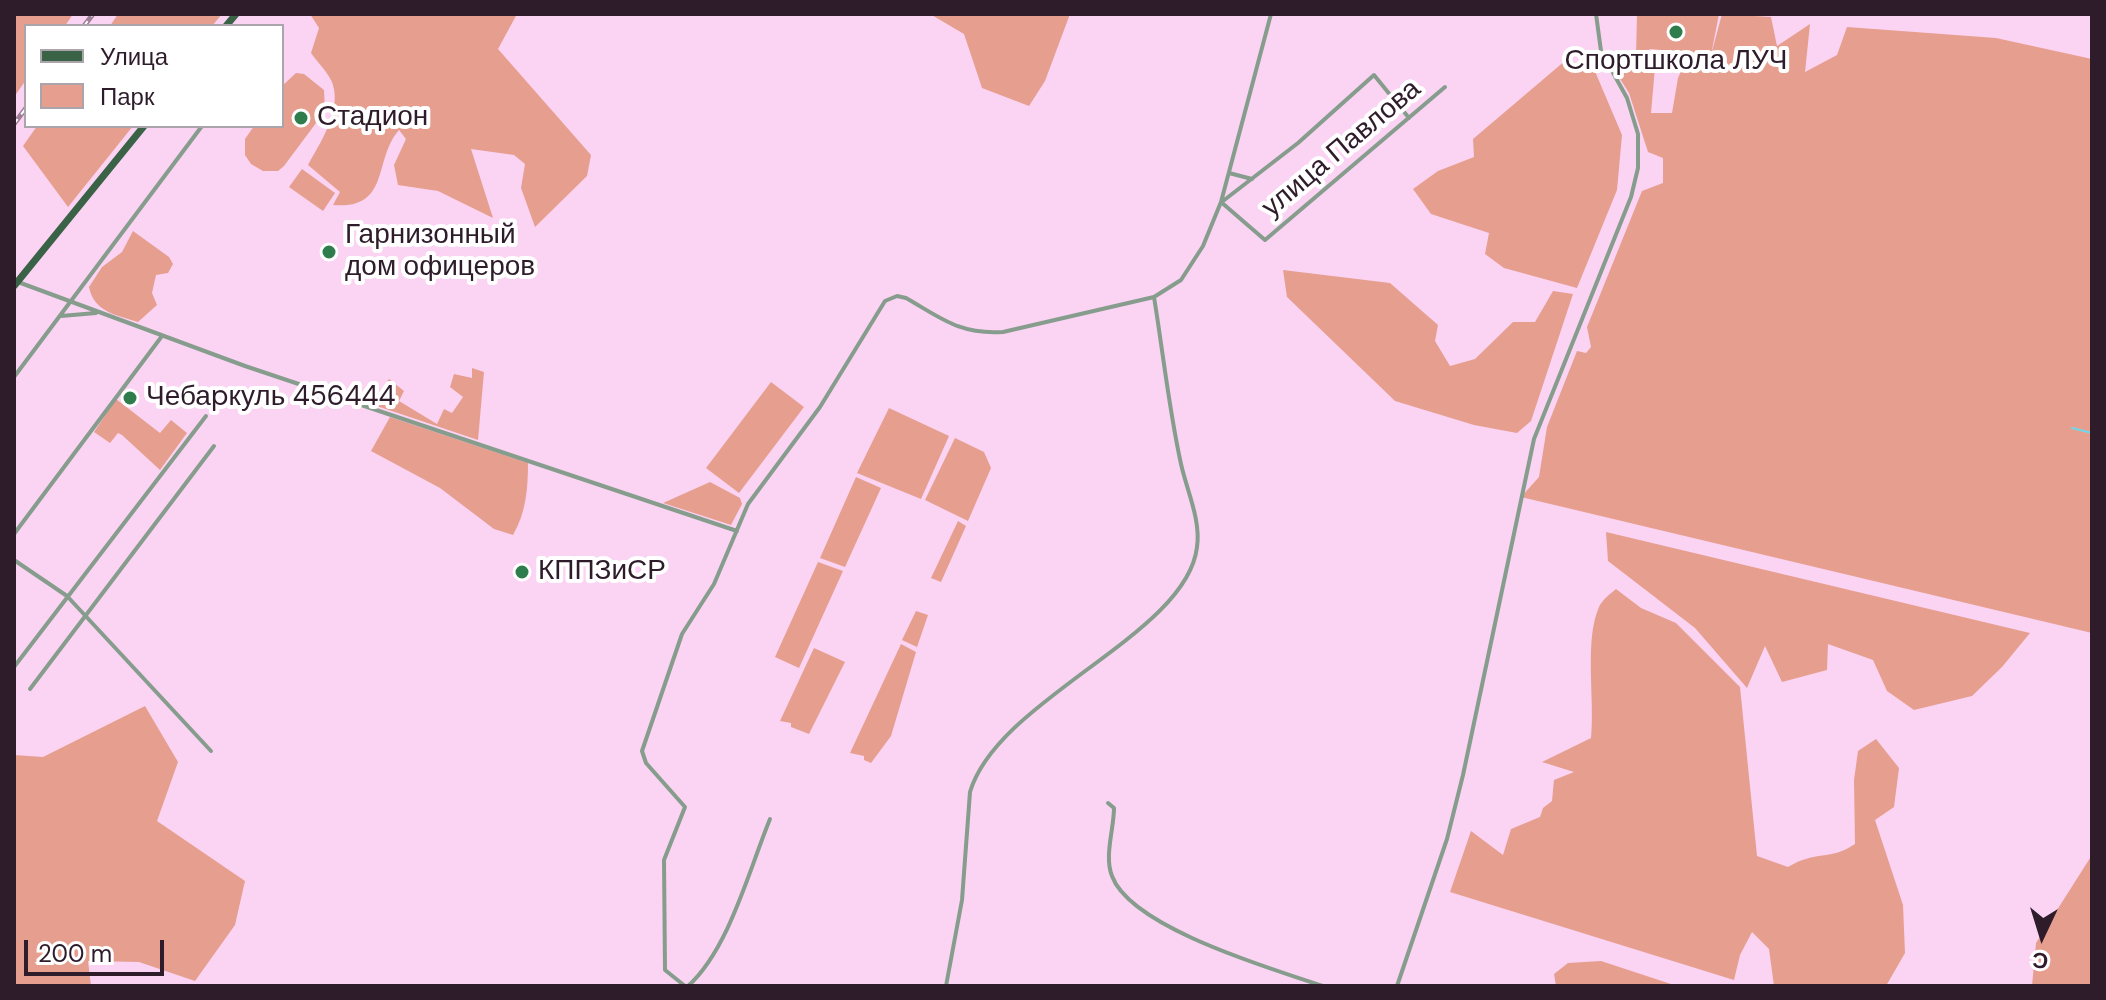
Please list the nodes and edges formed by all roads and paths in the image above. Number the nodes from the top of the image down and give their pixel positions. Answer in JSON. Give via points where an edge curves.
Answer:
{"nodes":[{"id":1,"x":1271,"y":14,"type":"edge"},
{"id":2,"x":1596,"y":14,"type":"edge"},
{"id":3,"x":1445,"y":87,"type":"dead end"},
{"id":4,"x":1409,"y":118,"type":"junction"},
{"id":5,"x":142,"y":128,"type":"edge"},
{"id":6,"x":201,"y":128,"type":"edge"},
{"id":7,"x":1229,"y":173,"type":"junction"},
{"id":8,"x":1252,"y":179,"type":"junction"},
{"id":9,"x":1221,"y":202,"type":"junction"},
{"id":10,"x":16,"y":284,"type":"edge"},
{"id":11,"x":1154,"y":297,"type":"junction"},
{"id":12,"x":71,"y":303,"type":"junction"},
{"id":13,"x":98,"y":313,"type":"junction"},
{"id":14,"x":61,"y":316,"type":"junction"},
{"id":15,"x":162,"y":336,"type":"junction"},
{"id":16,"x":14,"y":377,"type":"edge"},
{"id":17,"x":206,"y":416,"type":"dead end"},
{"id":18,"x":214,"y":446,"type":"dead end"},
{"id":19,"x":738,"y":531,"type":"junction"},
{"id":20,"x":14,"y":534,"type":"edge"},
{"id":21,"x":14,"y":560,"type":"edge"},
{"id":22,"x":67,"y":596,"type":"junction"},
{"id":23,"x":85,"y":614,"type":"junction"},
{"id":24,"x":14,"y":667,"type":"edge"},
{"id":25,"x":30,"y":689,"type":"dead end"},
{"id":26,"x":211,"y":751,"type":"dead end"},
{"id":27,"x":1108,"y":803,"type":"dead end"},
{"id":28,"x":770,"y":819,"type":"dead end"},
{"id":29,"x":687,"y":986,"type":"edge"},
{"id":30,"x":946,"y":986,"type":"edge"},
{"id":31,"x":1323,"y":986,"type":"edge"},
{"id":32,"x":1397,"y":986,"type":"edge"}],
"edges":[{"from":1,"to":7,"type":"street"},
{"from":2,"to":32,"type":"street","via":[[1601,51],[1627,98],[1638,134],[1638,168],[1534,439],[1471,745],[1447,839]]},
{"from":3,"to":4,"type":"street","name":"улица Павлова"},
{"from":4,"to":8,"type":"street","via":[[1374,75]]},
{"from":4,"to":9,"type":"street","name":"улица Павлова","via":[[1265,240]]},
{"from":5,"to":10,"type":"main road"},
{"from":6,"to":12,"type":"street"},
{"from":7,"to":8,"type":"street"},
{"from":7,"to":9,"type":"street"},
{"from":8,"to":9,"type":"street"},
{"from":9,"to":11,"type":"street","via":[[1189,271],[1173,288]]},
{"from":10,"to":12,"type":"street"},
{"from":11,"to":19,"type":"street","via":[[979,334],[960,330],[906,298],[885,301],[820,407],[756,490]]},
{"from":11,"to":30,"type":"street","via":[[1181,462],[1197,525],[1195,560],[1152,617],[1062,687],[975,775],[962,900]]},
{"from":12,"to":13,"type":"street"},
{"from":12,"to":14,"type":"street"},
{"from":13,"to":14,"type":"street"},
{"from":13,"to":15,"type":"street"},
{"from":14,"to":16,"type":"street"},
{"from":15,"to":19,"type":"street"},
{"from":15,"to":20,"type":"street"},
{"from":17,"to":22,"type":"street"},
{"from":18,"to":23,"type":"street"},
{"from":19,"to":29,"type":"street","via":[[714,584],[682,634],[642,751],[646,763],[685,807],[663,871],[665,970]]},
{"from":21,"to":22,"type":"street"},
{"from":22,"to":23,"type":"street"},
{"from":22,"to":24,"type":"street"},
{"from":23,"to":25,"type":"street"},
{"from":23,"to":26,"type":"street"},
{"from":27,"to":31,"type":"street","via":[[1114,808],[1110,870],[1124,894],[1159,921],[1214,948]]},
{"from":28,"to":29,"type":"street","via":[[721,940],[702,974]]}]}
